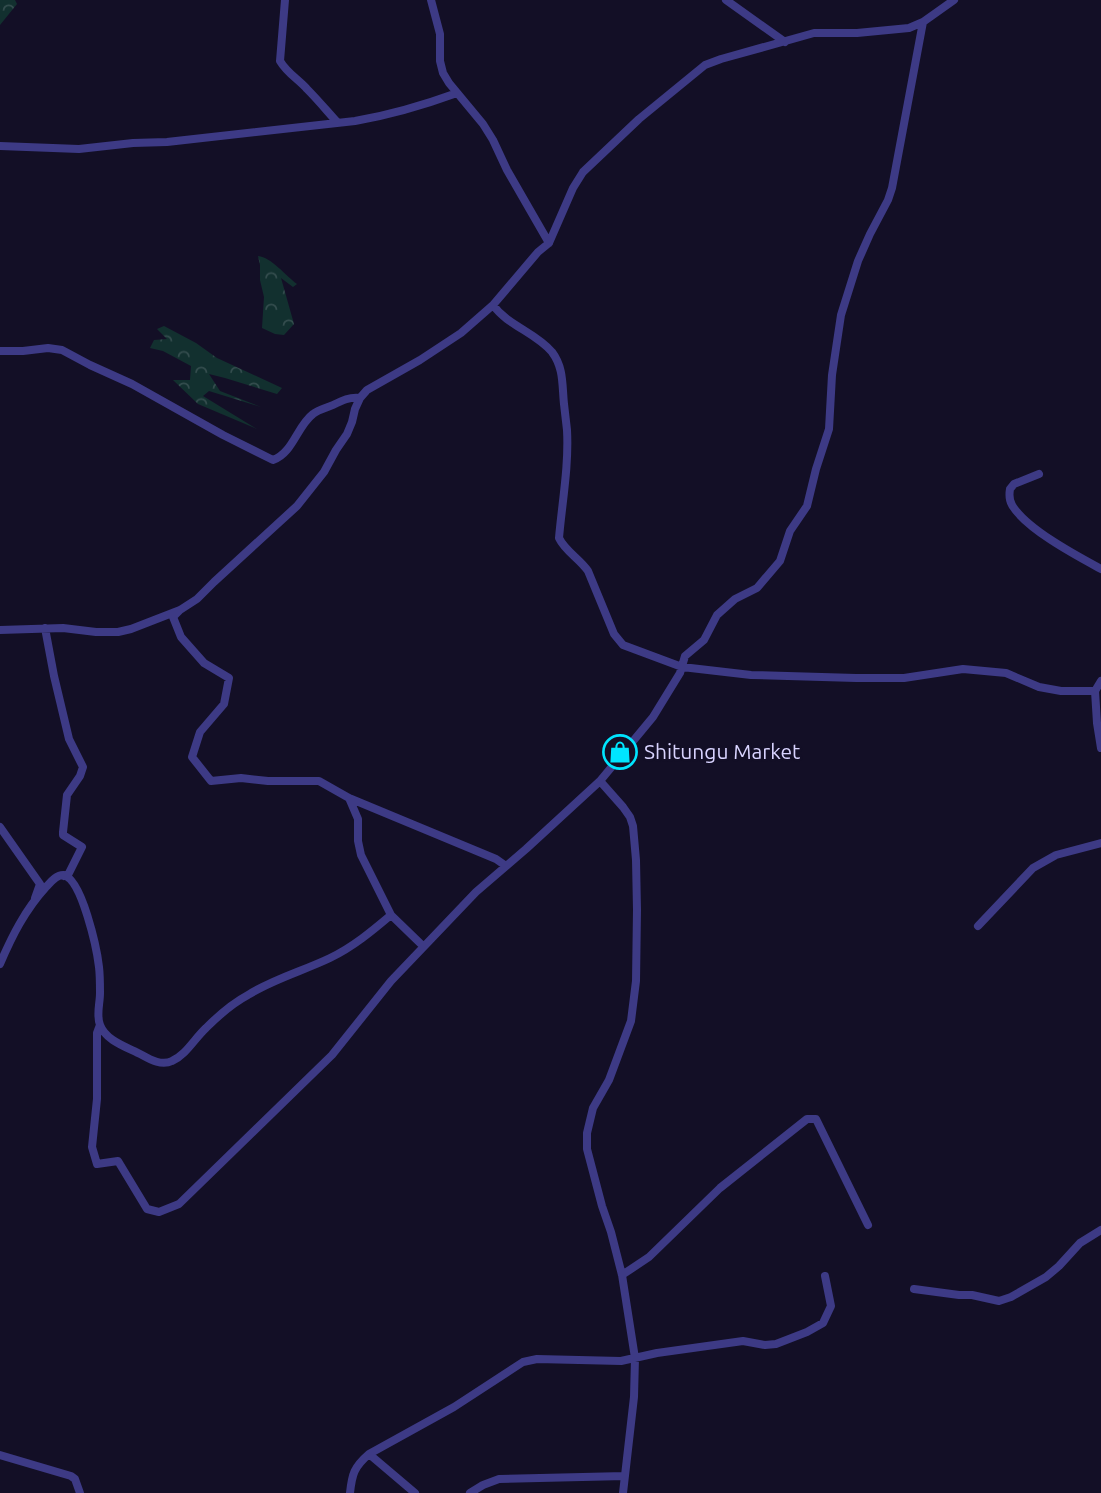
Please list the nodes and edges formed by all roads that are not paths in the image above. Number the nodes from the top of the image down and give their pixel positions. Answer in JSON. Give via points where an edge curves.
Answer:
{"nodes":[{"id":1,"x":285,"y":0,"type":"edge"},
{"id":2,"x":431,"y":0,"type":"edge"},
{"id":3,"x":726,"y":0,"type":"edge"},
{"id":4,"x":954,"y":0,"type":"edge"},
{"id":5,"x":923,"y":22,"type":"junction"},
{"id":6,"x":785,"y":42,"type":"junction"},
{"id":7,"x":457,"y":93,"type":"junction"},
{"id":8,"x":337,"y":122,"type":"junction"},
{"id":9,"x":0,"y":146,"type":"edge"},
{"id":10,"x":549,"y":243,"type":"junction"},
{"id":11,"x":493,"y":305,"type":"junction"},
{"id":12,"x":0,"y":351,"type":"edge"},
{"id":13,"x":360,"y":398,"type":"junction"},
{"id":14,"x":1039,"y":474,"type":"dead end"},
{"id":15,"x":1101,"y":569,"type":"edge"},
{"id":16,"x":180,"y":610,"type":"junction"},
{"id":17,"x":45,"y":628,"type":"junction"},
{"id":18,"x":0,"y":630,"type":"edge"},
{"id":19,"x":682,"y":667,"type":"junction"},
{"id":20,"x":1099,"y":686,"type":"edge"},
{"id":21,"x":1101,"y":748,"type":"edge"},
{"id":22,"x":600,"y":781,"type":"junction"},
{"id":23,"x":349,"y":798,"type":"junction"},
{"id":24,"x":0,"y":827,"type":"edge"},
{"id":25,"x":1101,"y":843,"type":"edge"},
{"id":26,"x":506,"y":866,"type":"junction"},
{"id":27,"x":64,"y":876,"type":"junction"},
{"id":28,"x":34,"y":900,"type":"junction"},
{"id":29,"x":391,"y":915,"type":"junction"},
{"id":30,"x":978,"y":926,"type":"dead end"},
{"id":31,"x":423,"y":946,"type":"junction"},
{"id":32,"x":0,"y":964,"type":"edge"},
{"id":33,"x":100,"y":1025,"type":"junction"},
{"id":34,"x":868,"y":1225,"type":"dead end"},
{"id":35,"x":1101,"y":1230,"type":"edge"},
{"id":36,"x":622,"y":1275,"type":"junction"},
{"id":37,"x":825,"y":1276,"type":"dead end"},
{"id":38,"x":914,"y":1289,"type":"dead end"},
{"id":39,"x":635,"y":1358,"type":"junction"},
{"id":40,"x":369,"y":1454,"type":"junction"},
{"id":41,"x":0,"y":1455,"type":"edge"},
{"id":42,"x":625,"y":1476,"type":"junction"},
{"id":43,"x":403,"y":1489,"type":"edge"},
{"id":44,"x":80,"y":1493,"type":"edge"},
{"id":45,"x":350,"y":1493,"type":"edge"},
{"id":46,"x":415,"y":1493,"type":"edge"},
{"id":47,"x":470,"y":1493,"type":"edge"},
{"id":48,"x":623,"y":1493,"type":"edge"}],
"edges":[{"from":1,"to":8,"type":"street","via":[[280,61]]},
{"from":2,"to":7,"type":"street","via":[[443,73]]},
{"from":3,"to":6,"type":"street"},
{"from":4,"to":5,"type":"street"},
{"from":5,"to":6,"type":"street","via":[[892,30],[814,33]]},
{"from":5,"to":19,"type":"street","via":[[892,188],[858,261],[841,315],[829,429],[807,506],[790,531],[780,561],[757,588],[717,615],[704,640],[685,656]]},
{"from":6,"to":10,"type":"street","via":[[705,65],[648,112],[578,179]]},
{"from":7,"to":8,"type":"street","via":[[378,117]]},
{"from":7,"to":10,"type":"street","via":[[493,140]]},
{"from":8,"to":9,"type":"street","via":[[79,149]]},
{"from":10,"to":11,"type":"street"},
{"from":11,"to":13,"type":"street","via":[[452,339]]},
{"from":11,"to":19,"type":"street","via":[[540,340],[560,368],[567,440],[560,541],[588,571],[623,645]]},
{"from":12,"to":13,"type":"street","via":[[62,350],[273,460],[287,450],[311,416],[345,398]]},
{"from":13,"to":16,"type":"street","via":[[347,434],[297,506]]},
{"from":14,"to":15,"type":"street","via":[[1014,484],[1011,503],[1050,539]]},
{"from":16,"to":17,"type":"street","via":[[118,632]]},
{"from":16,"to":23,"type":"street","via":[[173,617],[181,637],[204,663],[229,678],[224,704],[200,732],[192,757],[211,781],[314,780]]},
{"from":17,"to":18,"type":"street"},
{"from":17,"to":27,"type":"street","via":[[69,739],[83,767],[67,795],[62,832],[82,847]]},
{"from":19,"to":20,"type":"street","via":[[751,675],[856,678],[904,678],[962,669],[1006,673],[1061,691]]},
{"from":19,"to":22,"type":"street","via":[[653,717]]},
{"from":20,"to":21,"type":"street"},
{"from":22,"to":26,"type":"street"},
{"from":22,"to":36,"type":"street","via":[[630,817],[636,860],[636,981],[631,1021],[593,1108],[587,1133],[587,1149]]},
{"from":23,"to":26,"type":"street"},
{"from":23,"to":29,"type":"street","via":[[358,820],[361,855]]},
{"from":24,"to":28,"type":"street","via":[[40,884]]},
{"from":25,"to":30,"type":"street","via":[[1056,855],[1033,868]]},
{"from":26,"to":31,"type":"street"},
{"from":27,"to":28,"type":"street","via":[[53,880]]},
{"from":27,"to":33,"type":"street","via":[[77,888],[91,931],[99,967]]},
{"from":28,"to":32,"type":"street"},
{"from":29,"to":31,"type":"street"},
{"from":29,"to":33,"type":"street","via":[[342,952],[247,995],[170,1063],[152,1060],[108,1037]]},
{"from":31,"to":33,"type":"street","via":[[332,1055],[179,1204],[159,1212],[147,1209],[118,1161],[97,1164],[92,1147]]},
{"from":34,"to":36,"type":"street","via":[[816,1119],[807,1119],[720,1188],[649,1257]]},
{"from":35,"to":38,"type":"street","via":[[1080,1243],[1046,1277],[999,1301]]},
{"from":36,"to":39,"type":"street"},
{"from":37,"to":39,"type":"street","via":[[831,1306],[823,1323],[807,1332],[776,1344],[743,1341]]},
{"from":39,"to":40,"type":"street","via":[[523,1362]]},
{"from":39,"to":42,"type":"street"},
{"from":40,"to":43,"type":"street"},
{"from":40,"to":45,"type":"street","via":[[352,1474]]},
{"from":41,"to":44,"type":"street","via":[[71,1476]]},
{"from":42,"to":47,"type":"street","via":[[499,1479]]},
{"from":42,"to":48,"type":"street"},
{"from":43,"to":46,"type":"street"}]}
